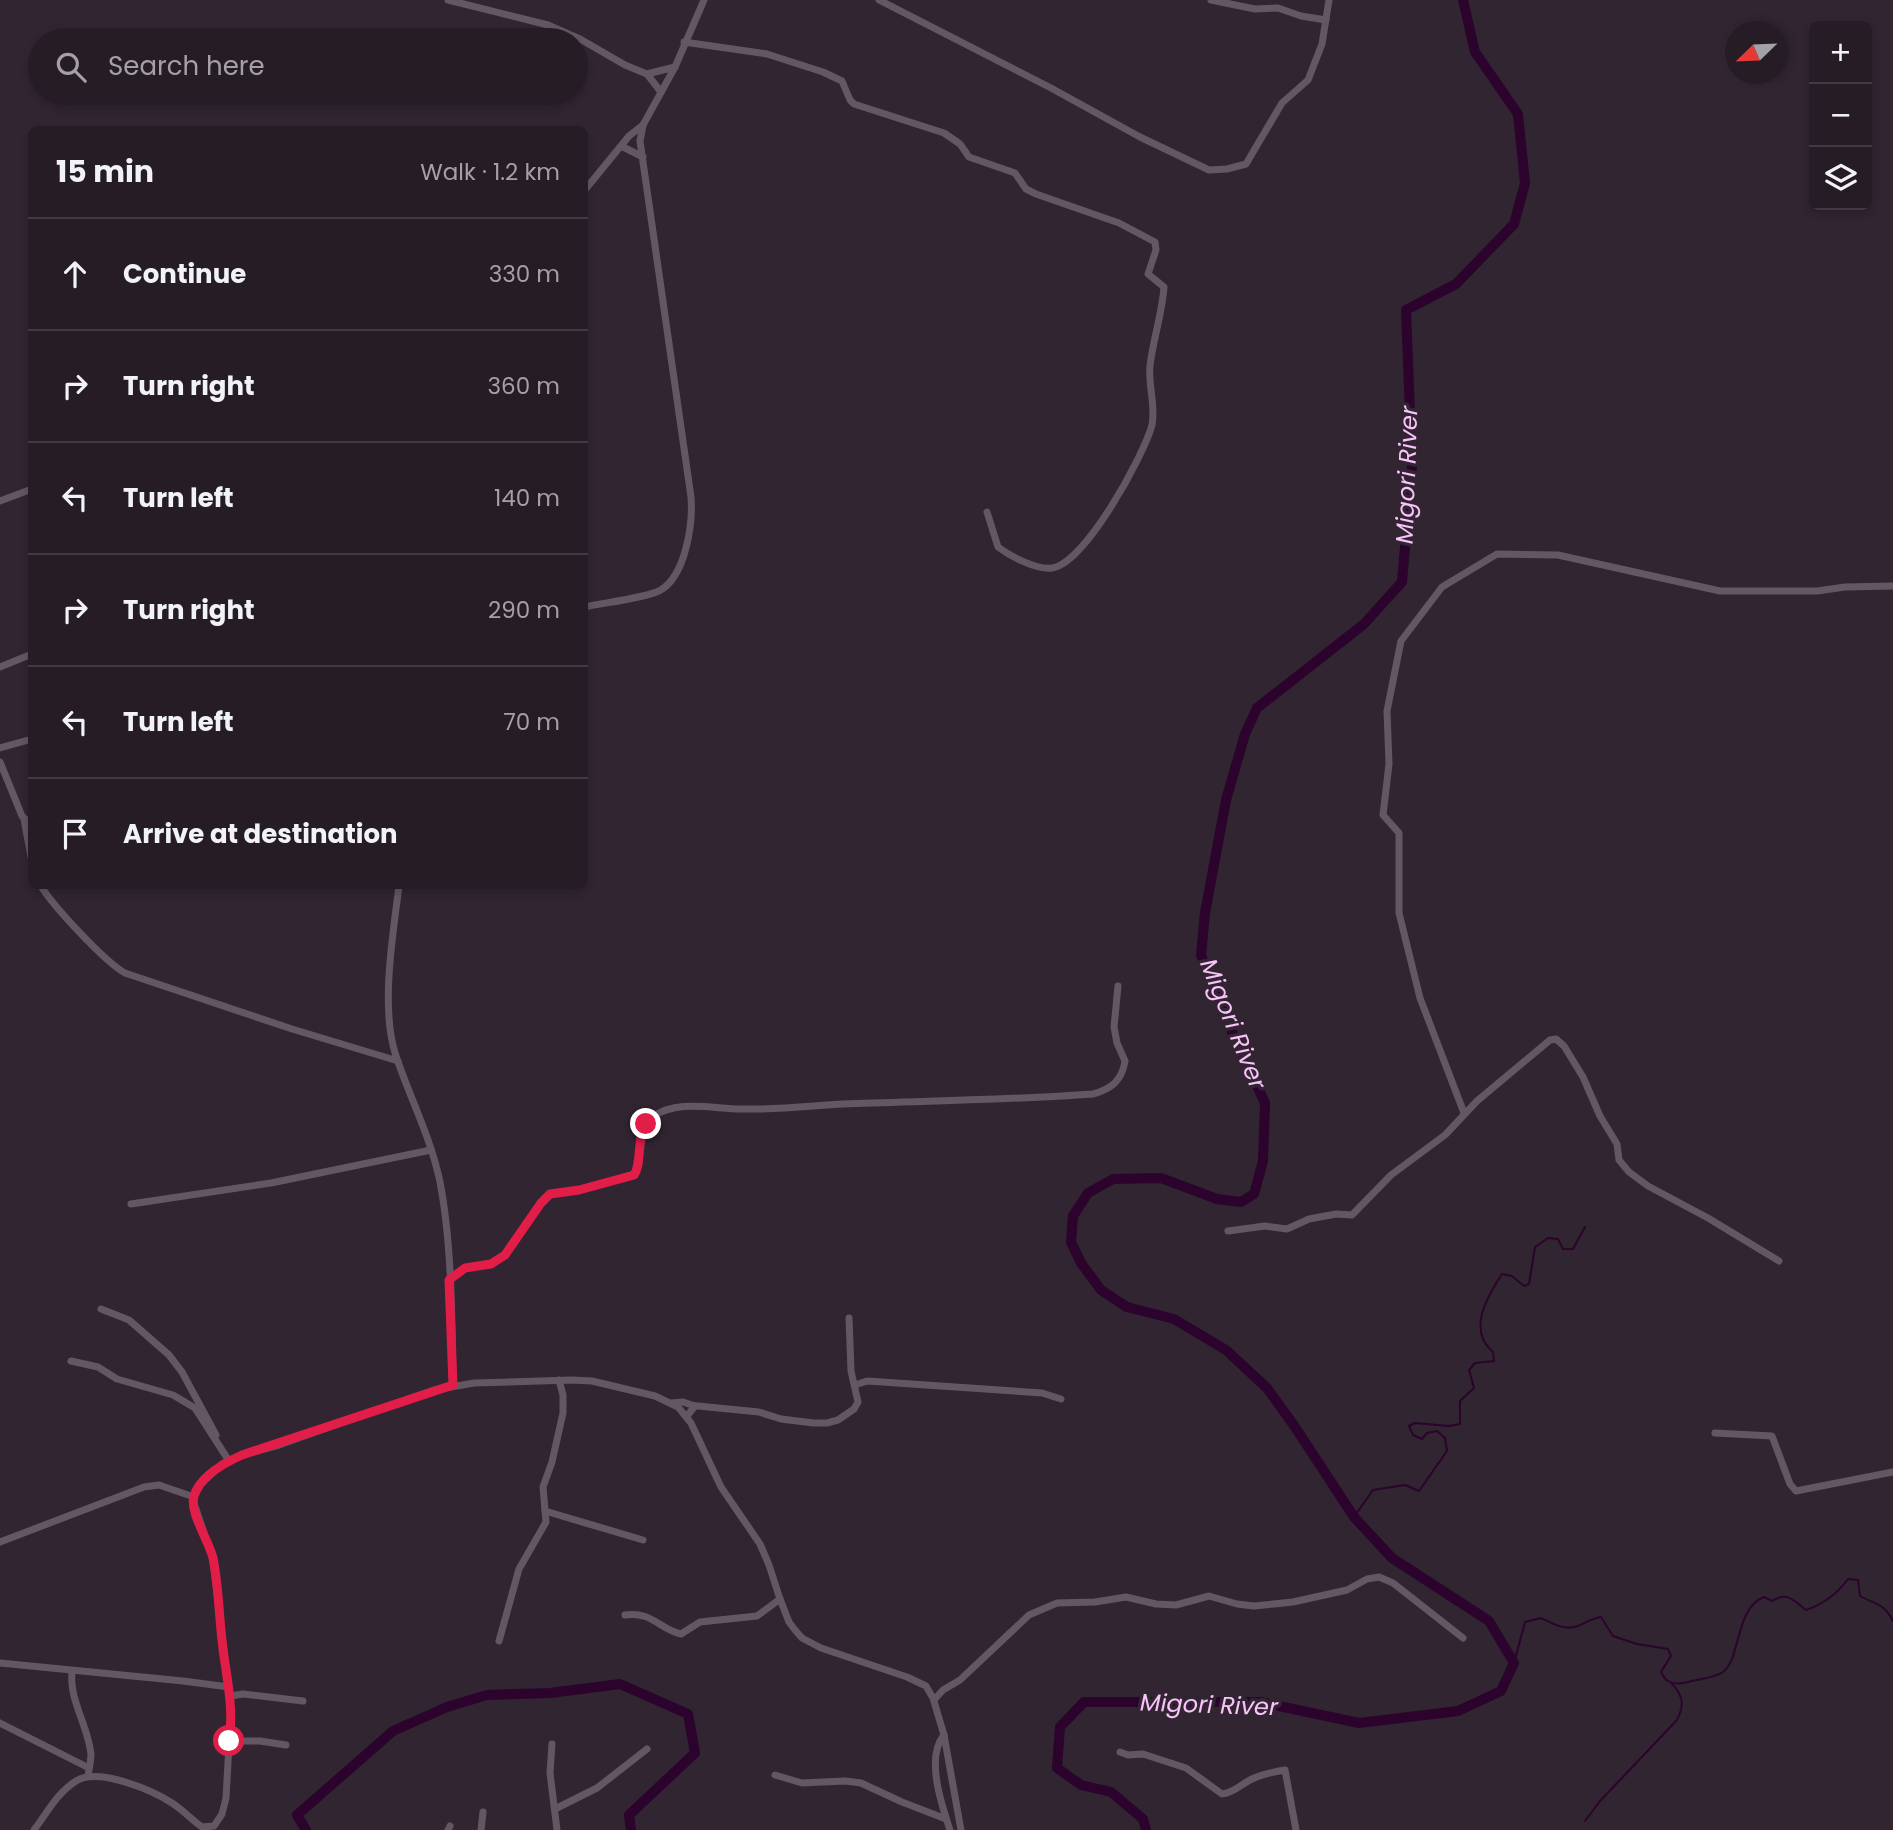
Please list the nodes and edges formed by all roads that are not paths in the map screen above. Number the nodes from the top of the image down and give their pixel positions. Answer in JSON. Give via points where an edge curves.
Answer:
{"nodes":[{"id":1,"x":448,"y":0,"type":"edge"},
{"id":2,"x":704,"y":0,"type":"edge"},
{"id":3,"x":879,"y":0,"type":"edge"},
{"id":4,"x":1210,"y":0,"type":"edge"},
{"id":5,"x":1329,"y":0,"type":"edge"},
{"id":6,"x":1326,"y":20,"type":"junction"},
{"id":7,"x":555,"y":28,"type":"edge"},
{"id":8,"x":684,"y":42,"type":"junction"},
{"id":9,"x":588,"y":44,"type":"edge"},
{"id":10,"x":675,"y":66,"type":"junction"},
{"id":11,"x":647,"y":74,"type":"junction"},
{"id":12,"x":662,"y":92,"type":"junction"},
{"id":13,"x":643,"y":125,"type":"junction"},
{"id":14,"x":621,"y":146,"type":"junction"},
{"id":15,"x":643,"y":157,"type":"junction"},
{"id":16,"x":588,"y":186,"type":"edge"},
{"id":17,"x":28,"y":490,"type":"edge"},
{"id":18,"x":0,"y":501,"type":"edge"},
{"id":19,"x":987,"y":512,"type":"dead end"},
{"id":20,"x":1893,"y":586,"type":"edge"},
{"id":21,"x":588,"y":606,"type":"edge"},
{"id":22,"x":28,"y":656,"type":"edge"},
{"id":23,"x":0,"y":667,"type":"edge"},
{"id":24,"x":28,"y":740,"type":"edge"},
{"id":25,"x":0,"y":748,"type":"edge"},
{"id":26,"x":0,"y":762,"type":"edge"},
{"id":27,"x":28,"y":819,"type":"edge"},
{"id":28,"x":44,"y":889,"type":"edge"},
{"id":29,"x":399,"y":889,"type":"edge"},
{"id":30,"x":1118,"y":986,"type":"dead end"},
{"id":31,"x":398,"y":1062,"type":"junction"},
{"id":32,"x":1464,"y":1113,"type":"junction"},
{"id":33,"x":431,"y":1150,"type":"junction"},
{"id":34,"x":131,"y":1204,"type":"dead end"},
{"id":35,"x":1228,"y":1231,"type":"dead end"},
{"id":36,"x":1779,"y":1261,"type":"dead end"},
{"id":37,"x":449,"y":1280,"type":"junction"},
{"id":38,"x":101,"y":1310,"type":"dead end"},
{"id":39,"x":849,"y":1318,"type":"dead end"},
{"id":40,"x":71,"y":1361,"type":"dead end"},
{"id":41,"x":559,"y":1380,"type":"junction"},
{"id":42,"x":453,"y":1385,"type":"junction"},
{"id":43,"x":855,"y":1385,"type":"junction"},
{"id":44,"x":1060,"y":1399,"type":"dead end"},
{"id":45,"x":672,"y":1403,"type":"junction"},
{"id":46,"x":695,"y":1406,"type":"junction"},
{"id":47,"x":687,"y":1416,"type":"junction"},
{"id":48,"x":1715,"y":1433,"type":"dead end"},
{"id":49,"x":216,"y":1439,"type":"junction"},
{"id":50,"x":229,"y":1461,"type":"junction"},
{"id":51,"x":1893,"y":1472,"type":"edge"},
{"id":52,"x":194,"y":1497,"type":"junction"},
{"id":53,"x":545,"y":1511,"type":"junction"},
{"id":54,"x":643,"y":1540,"type":"dead end"},
{"id":55,"x":0,"y":1542,"type":"edge"},
{"id":56,"x":780,"y":1599,"type":"junction"},
{"id":57,"x":625,"y":1615,"type":"dead end"},
{"id":58,"x":1463,"y":1638,"type":"dead end"},
{"id":59,"x":499,"y":1641,"type":"dead end"},
{"id":60,"x":0,"y":1663,"type":"edge"},
{"id":61,"x":72,"y":1671,"type":"junction"},
{"id":62,"x":926,"y":1686,"type":"junction"},
{"id":63,"x":229,"y":1687,"type":"junction"},
{"id":64,"x":943,"y":1690,"type":"junction"},
{"id":65,"x":230,"y":1696,"type":"junction"},
{"id":66,"x":934,"y":1700,"type":"junction"},
{"id":67,"x":303,"y":1701,"type":"dead end"},
{"id":68,"x":0,"y":1723,"type":"edge"},
{"id":69,"x":944,"y":1735,"type":"junction"},
{"id":70,"x":229,"y":1741,"type":"junction"},
{"id":71,"x":552,"y":1744,"type":"dead end"},
{"id":72,"x":286,"y":1745,"type":"dead end"},
{"id":73,"x":647,"y":1749,"type":"dead end"},
{"id":74,"x":1120,"y":1752,"type":"dead end"},
{"id":75,"x":88,"y":1772,"type":"junction"},
{"id":76,"x":775,"y":1775,"type":"dead end"},
{"id":77,"x":555,"y":1810,"type":"junction"},
{"id":78,"x":483,"y":1812,"type":"dead end"},
{"id":79,"x":946,"y":1819,"type":"junction"},
{"id":80,"x":34,"y":1830,"type":"edge"},
{"id":81,"x":481,"y":1830,"type":"edge"},
{"id":82,"x":557,"y":1830,"type":"edge"},
{"id":83,"x":950,"y":1830,"type":"edge"},
{"id":84,"x":961,"y":1830,"type":"edge"},
{"id":85,"x":1297,"y":1830,"type":"edge"}],
"edges":[{"from":1,"to":7,"type":"street"},
{"from":2,"to":8,"type":"street"},
{"from":3,"to":6,"type":"street","via":[[1209,170],[1248,162],[1282,103],[1308,80]]},
{"from":4,"to":6,"type":"street","via":[[1255,9],[1278,8]]},
{"from":5,"to":6,"type":"street"},
{"from":8,"to":10,"type":"street"},
{"from":8,"to":19,"type":"street","via":[[767,54],[823,72],[842,82],[854,104],[944,133],[969,157],[1014,173],[1036,194],[1119,223],[1155,242],[1149,274],[1164,287],[1150,368],[1153,420],[1107,514],[1062,565],[1052,568],[998,547]]},
{"from":9,"to":11,"type":"street"},
{"from":10,"to":11,"type":"street"},
{"from":10,"to":12,"type":"street"},
{"from":11,"to":12,"type":"street"},
{"from":12,"to":13,"type":"street"},
{"from":13,"to":14,"type":"street"},
{"from":13,"to":15,"type":"street"},
{"from":14,"to":15,"type":"street"},
{"from":14,"to":16,"type":"street"},
{"from":15,"to":21,"type":"street","via":[[692,521],[683,555],[668,584],[655,593]]},
{"from":17,"to":18,"type":"street"},
{"from":20,"to":32,"type":"street","via":[[1720,592],[1558,555],[1497,554],[1442,587],[1401,641],[1387,711],[1389,764],[1383,815],[1399,832],[1399,913],[1420,998]]},
{"from":22,"to":23,"type":"street"},
{"from":24,"to":25,"type":"street"},
{"from":26,"to":27,"type":"street"},
{"from":28,"to":31,"type":"street","via":[[125,973]]},
{"from":29,"to":31,"type":"street","via":[[390,998],[391,1035]]},
{"from":30,"to":37,"type":"street","via":[[1114,1027],[1125,1061],[1117,1082],[1107,1090],[940,1102],[668,1110],[655,1115],[640,1134],[639,1166],[634,1175],[550,1194],[505,1255],[491,1264],[465,1268]]},
{"from":31,"to":33,"type":"street"},
{"from":32,"to":35,"type":"street","via":[[1352,1215],[1310,1219],[1287,1229],[1265,1226]]},
{"from":32,"to":36,"type":"street","via":[[1558,1039],[1583,1077],[1629,1172]]},
{"from":33,"to":34,"type":"street","via":[[271,1183]]},
{"from":33,"to":37,"type":"street","via":[[441,1186]]},
{"from":37,"to":42,"type":"street"},
{"from":38,"to":49,"type":"street","via":[[129,1320],[169,1355]]},
{"from":39,"to":43,"type":"street"},
{"from":40,"to":49,"type":"street","via":[[182,1399]]},
{"from":41,"to":42,"type":"street"},
{"from":41,"to":45,"type":"street","via":[[592,1381]]},
{"from":41,"to":53,"type":"street","via":[[563,1413],[543,1488]]},
{"from":42,"to":50,"type":"street"},
{"from":43,"to":44,"type":"street","via":[[867,1381],[961,1386]]},
{"from":43,"to":46,"type":"street","via":[[856,1407],[827,1423]]},
{"from":45,"to":46,"type":"street"},
{"from":45,"to":47,"type":"street"},
{"from":46,"to":47,"type":"street"},
{"from":47,"to":56,"type":"street","via":[[721,1487],[760,1544]]},
{"from":48,"to":51,"type":"street","via":[[1772,1436],[1796,1491]]},
{"from":49,"to":50,"type":"street"},
{"from":50,"to":52,"type":"street","via":[[207,1478]]},
{"from":52,"to":55,"type":"street","via":[[159,1485],[144,1487]]},
{"from":52,"to":63,"type":"street","via":[[213,1560]]},
{"from":53,"to":54,"type":"street"},
{"from":53,"to":59,"type":"street","via":[[544,1528],[519,1569]]},
{"from":56,"to":57,"type":"street","via":[[757,1616],[699,1622],[681,1633],[647,1615]]},
{"from":56,"to":62,"type":"street","via":[[789,1622],[809,1642]]},
{"from":58,"to":64,"type":"street","via":[[1379,1577],[1347,1590],[1254,1606],[1209,1596],[1177,1605],[1126,1597],[1057,1603],[1029,1615],[960,1680]]},
{"from":60,"to":61,"type":"street"},
{"from":61,"to":63,"type":"street"},
{"from":61,"to":75,"type":"street","via":[[76,1707],[91,1753]]},
{"from":62,"to":64,"type":"street"},
{"from":62,"to":66,"type":"street"},
{"from":63,"to":65,"type":"street"},
{"from":64,"to":66,"type":"street"},
{"from":65,"to":67,"type":"street"},
{"from":65,"to":70,"type":"street"},
{"from":66,"to":69,"type":"street"},
{"from":68,"to":75,"type":"street"},
{"from":69,"to":79,"type":"street","via":[[937,1744],[936,1768]]},
{"from":69,"to":84,"type":"street"},
{"from":70,"to":72,"type":"street"},
{"from":70,"to":75,"type":"street","via":[[226,1798],[217,1823],[209,1828],[162,1798]]},
{"from":71,"to":77,"type":"street"},
{"from":73,"to":77,"type":"street","via":[[597,1788]]},
{"from":74,"to":85,"type":"street","via":[[1140,1753],[1186,1768],[1222,1794],[1266,1773],[1285,1770]]},
{"from":75,"to":80,"type":"street","via":[[60,1795]]},
{"from":76,"to":79,"type":"street","via":[[797,1782],[866,1784]]},
{"from":77,"to":82,"type":"street"},
{"from":78,"to":81,"type":"street"},
{"from":79,"to":83,"type":"street"}]}
